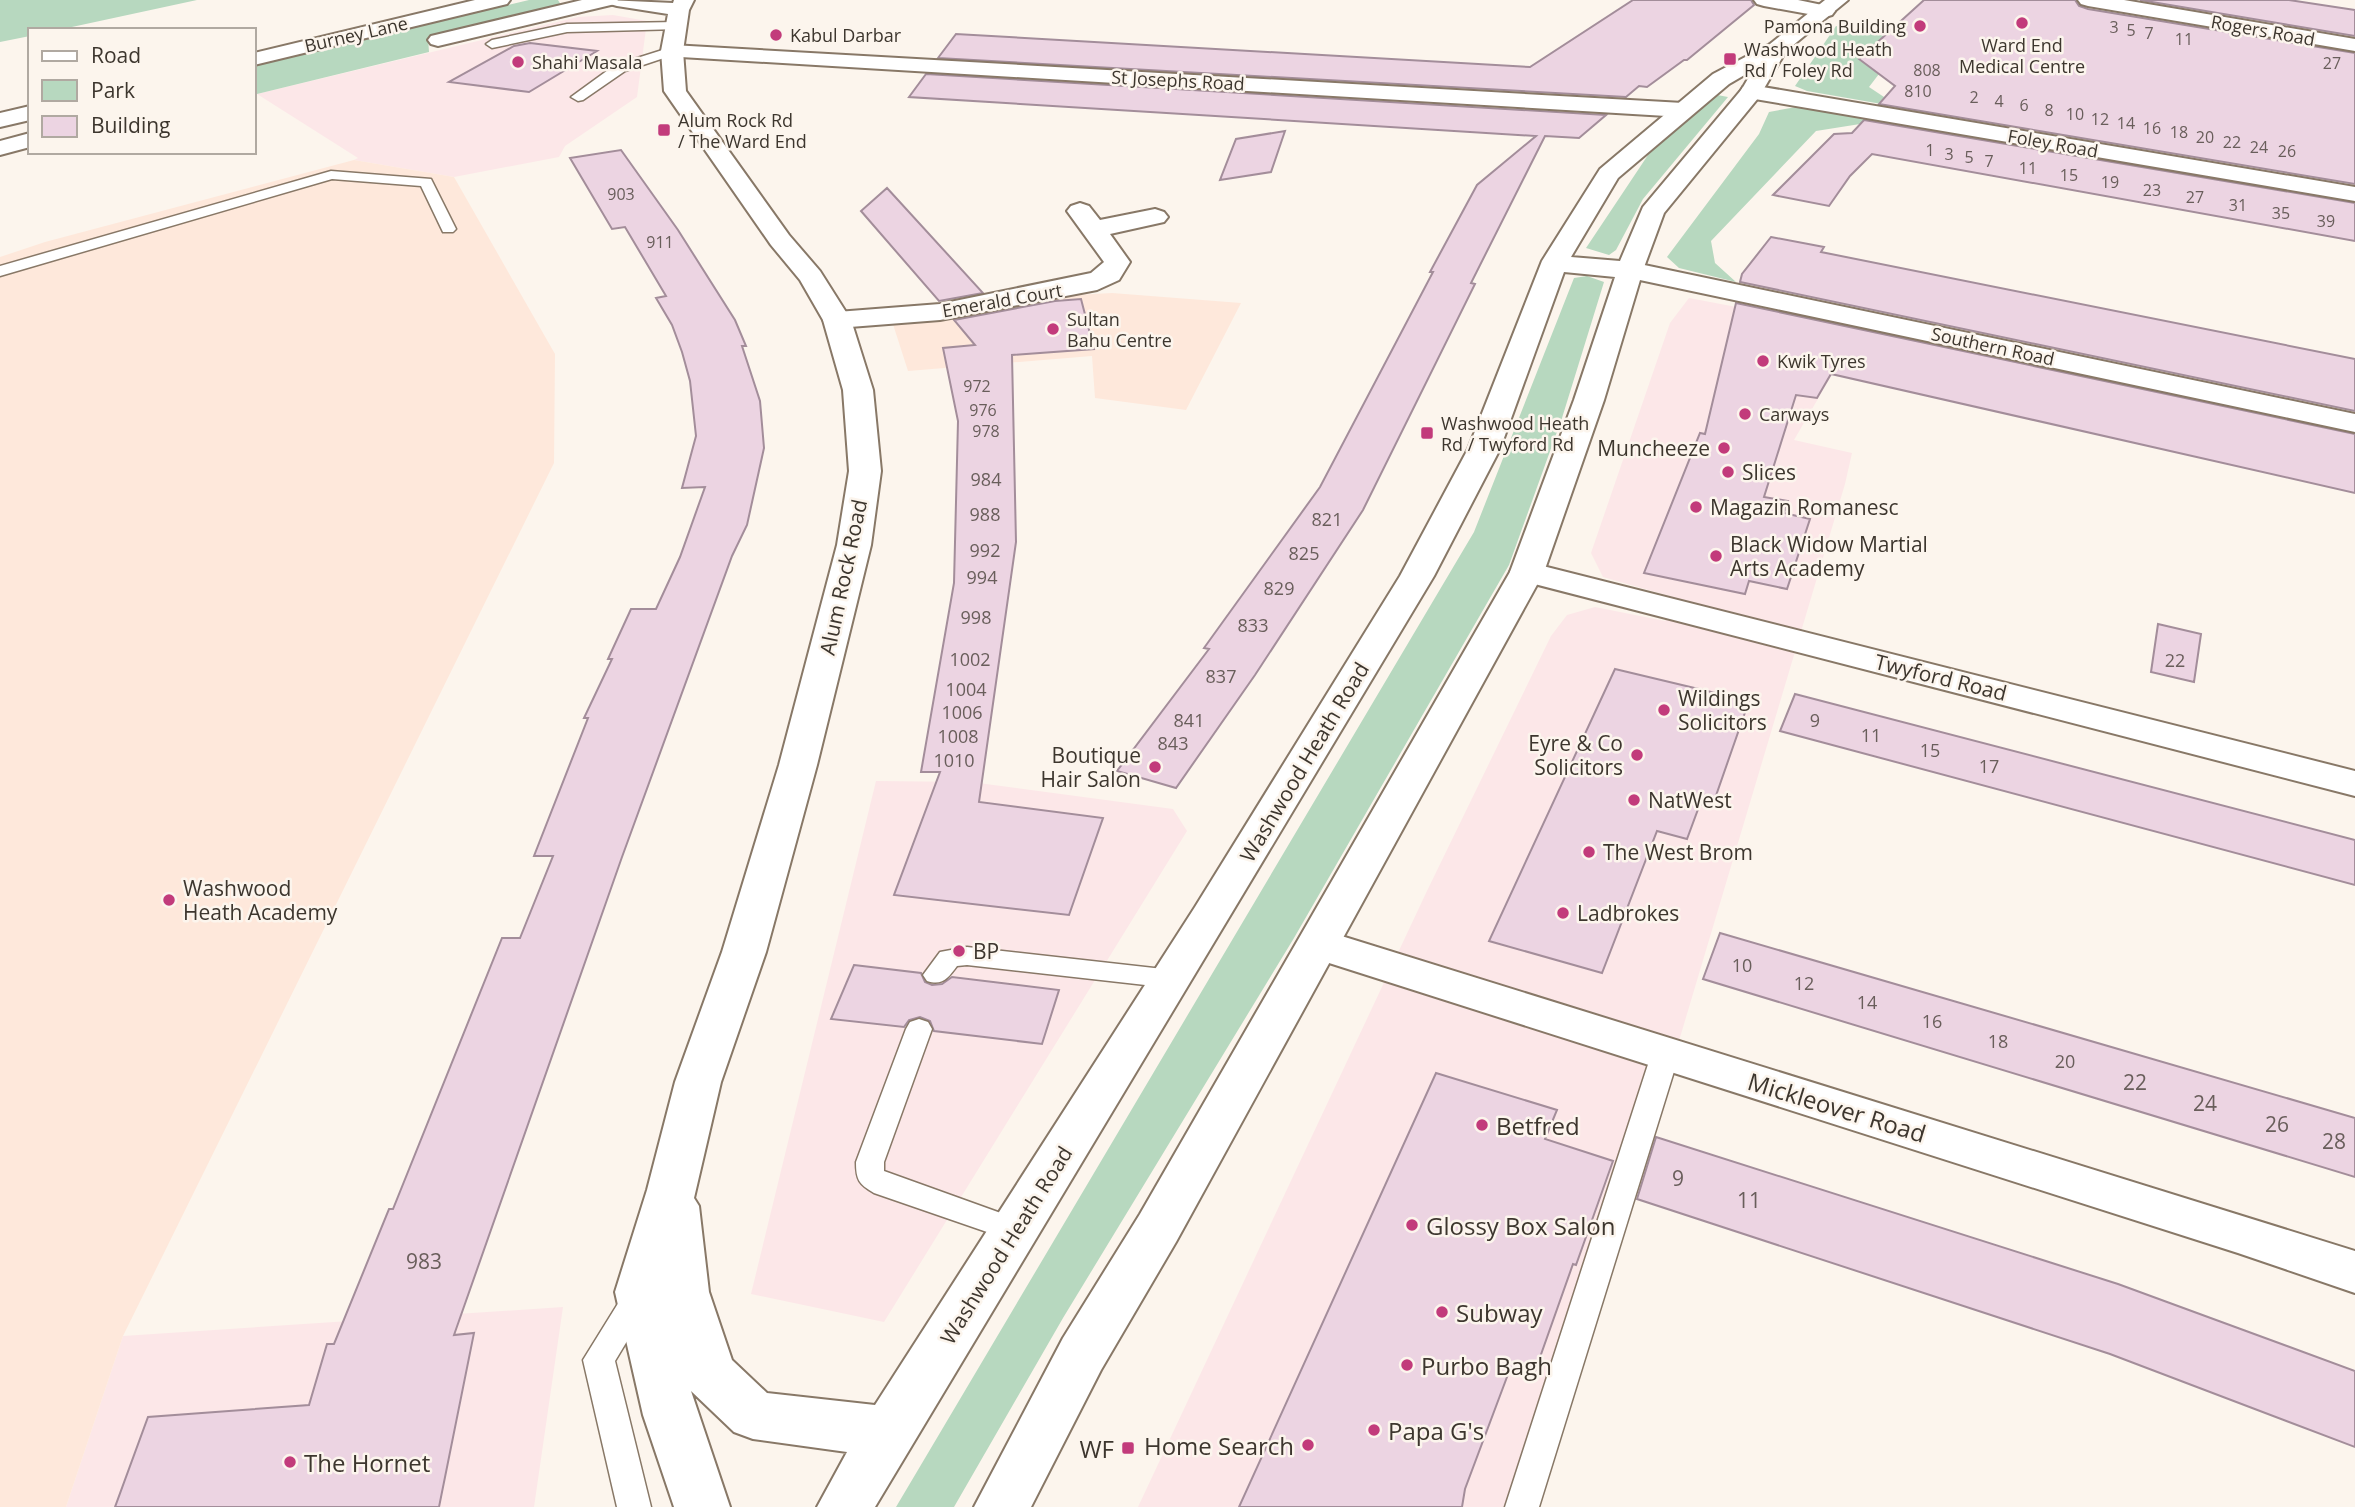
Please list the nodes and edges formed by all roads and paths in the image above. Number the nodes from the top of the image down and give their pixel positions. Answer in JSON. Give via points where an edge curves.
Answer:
{"nodes":[{"id":1,"x":500,"y":0,"type":"edge"},
{"id":2,"x":608,"y":0,"type":"edge"},
{"id":3,"x":617,"y":0,"type":"edge"},
{"id":4,"x":1764,"y":0,"type":"edge"},
{"id":5,"x":2088,"y":0,"type":"edge"},
{"id":6,"x":1831,"y":6,"type":"edge"},
{"id":7,"x":678,"y":22,"type":"edge"},
{"id":8,"x":438,"y":40,"type":"dead end"},
{"id":9,"x":492,"y":44,"type":"dead end"},
{"id":10,"x":2355,"y":45,"type":"edge"},
{"id":11,"x":1777,"y":48,"type":"junction"},
{"id":12,"x":256,"y":59,"type":"edge"},
{"id":13,"x":1752,"y":92,"type":"junction"},
{"id":14,"x":578,"y":97,"type":"dead end"},
{"id":15,"x":1683,"y":110,"type":"junction"},
{"id":16,"x":28,"y":113,"type":"edge"},
{"id":17,"x":0,"y":120,"type":"edge"},
{"id":18,"x":28,"y":141,"type":"edge"},
{"id":19,"x":0,"y":148,"type":"edge"},
{"id":20,"x":2355,"y":194,"type":"edge"},
{"id":21,"x":1156,"y":217,"type":"dead end"},
{"id":22,"x":448,"y":229,"type":"dead end"},
{"id":23,"x":1555,"y":263,"type":"junction"},
{"id":24,"x":1630,"y":270,"type":"junction"},
{"id":25,"x":0,"y":271,"type":"edge"},
{"id":26,"x":837,"y":320,"type":"junction"},
{"id":27,"x":2355,"y":423,"type":"edge"},
{"id":28,"x":1527,"y":572,"type":"junction"},
{"id":29,"x":2355,"y":784,"type":"edge"},
{"id":30,"x":1319,"y":944,"type":"junction"},
{"id":31,"x":936,"y":975,"type":"dead end"},
{"id":32,"x":1172,"y":979,"type":"junction"},
{"id":33,"x":919,"y":1029,"type":"dead end"},
{"id":34,"x":1666,"y":1052,"type":"junction"},
{"id":35,"x":672,"y":1191,"type":"junction"},
{"id":36,"x":1016,"y":1230,"type":"junction"},
{"id":37,"x":2355,"y":1272,"type":"edge"},
{"id":38,"x":641,"y":1292,"type":"junction"},
{"id":39,"x":889,"y":1431,"type":"junction"},
{"id":40,"x":634,"y":1507,"type":"edge"},
{"id":41,"x":702,"y":1507,"type":"edge"},
{"id":42,"x":845,"y":1507,"type":"edge"},
{"id":43,"x":1002,"y":1507,"type":"edge"},
{"id":44,"x":1522,"y":1507,"type":"edge"}],
"edges":[{"from":1,"to":12,"type":"street","name":"Burney Lane"},
{"from":2,"to":8,"type":"street"},
{"from":3,"to":7,"type":"street"},
{"from":4,"to":6,"type":"street"},
{"from":5,"to":10,"type":"street","name":"Rogers Road"},
{"from":6,"to":11,"type":"street","name":"Washwood Heath Road"},
{"from":7,"to":9,"type":"lane","via":[[566,28]]},
{"from":7,"to":14,"type":"lane"},
{"from":7,"to":15,"type":"street","name":"St Josephs Road"},
{"from":7,"to":26,"type":"street","name":"Alum Rock Road","via":[[675,91],[811,277]]},
{"from":11,"to":13,"type":"street","name":"Washwood Heath Road"},
{"from":11,"to":15,"type":"street","name":"Washwood Heath Road","via":[[1721,79]]},
{"from":13,"to":20,"type":"street","name":"Foley Road"},
{"from":13,"to":24,"type":"street","name":"Washwood Heath Road","via":[[1652,212]]},
{"from":15,"to":23,"type":"street","name":"Washwood Heath Road","via":[[1609,174]]},
{"from":16,"to":17,"type":"street"},
{"from":18,"to":19,"type":"street"},
{"from":21,"to":26,"type":"street","name":"Emerald Court","via":[[1087,220],[1117,262],[1106,277],[1087,284],[940,312]]},
{"from":22,"to":25,"type":"lane","via":[[426,182],[331,176]]},
{"from":23,"to":24,"type":"street","name":"Southern Road"},
{"from":23,"to":32,"type":"street","name":"Washwood Heath Road","via":[[1484,449],[1417,576]]},
{"from":24,"to":27,"type":"street","name":"Southern Road"},
{"from":24,"to":28,"type":"street","name":"Washwood Heath Road"},
{"from":26,"to":35,"type":"street","name":"Alum Rock Road","via":[[858,390],[864,471],[854,545],[798,765],[744,953],[698,1082]]},
{"from":28,"to":29,"type":"street","name":"Twyford Road"},
{"from":28,"to":30,"type":"street","name":"Washwood Heath Road"},
{"from":30,"to":34,"type":"street","name":"Mickleover Road"},
{"from":30,"to":43,"type":"street","name":"Washwood Heath Road","via":[[1082,1354]]},
{"from":31,"to":32,"type":"lane","via":[[949,958],[967,956]]},
{"from":32,"to":36,"type":"street","name":"Washwood Heath Road"},
{"from":33,"to":36,"type":"lane","via":[[870,1163],[870,1177]]},
{"from":34,"to":37,"type":"street","name":"Mickleover Road"},
{"from":34,"to":44,"type":"lane"},
{"from":35,"to":38,"type":"street","name":"Alum Rock Road"},
{"from":35,"to":39,"type":"street","name":"Alum Rock Road","via":[[683,1292],[709,1373],[753,1415]]},
{"from":36,"to":39,"type":"street","name":"Washwood Heath Road"},
{"from":38,"to":40,"type":"lane","via":[[599,1360]]},
{"from":38,"to":41,"type":"street","via":[[670,1416]]},
{"from":39,"to":42,"type":"street","name":"Washwood Heath Road"}]}
